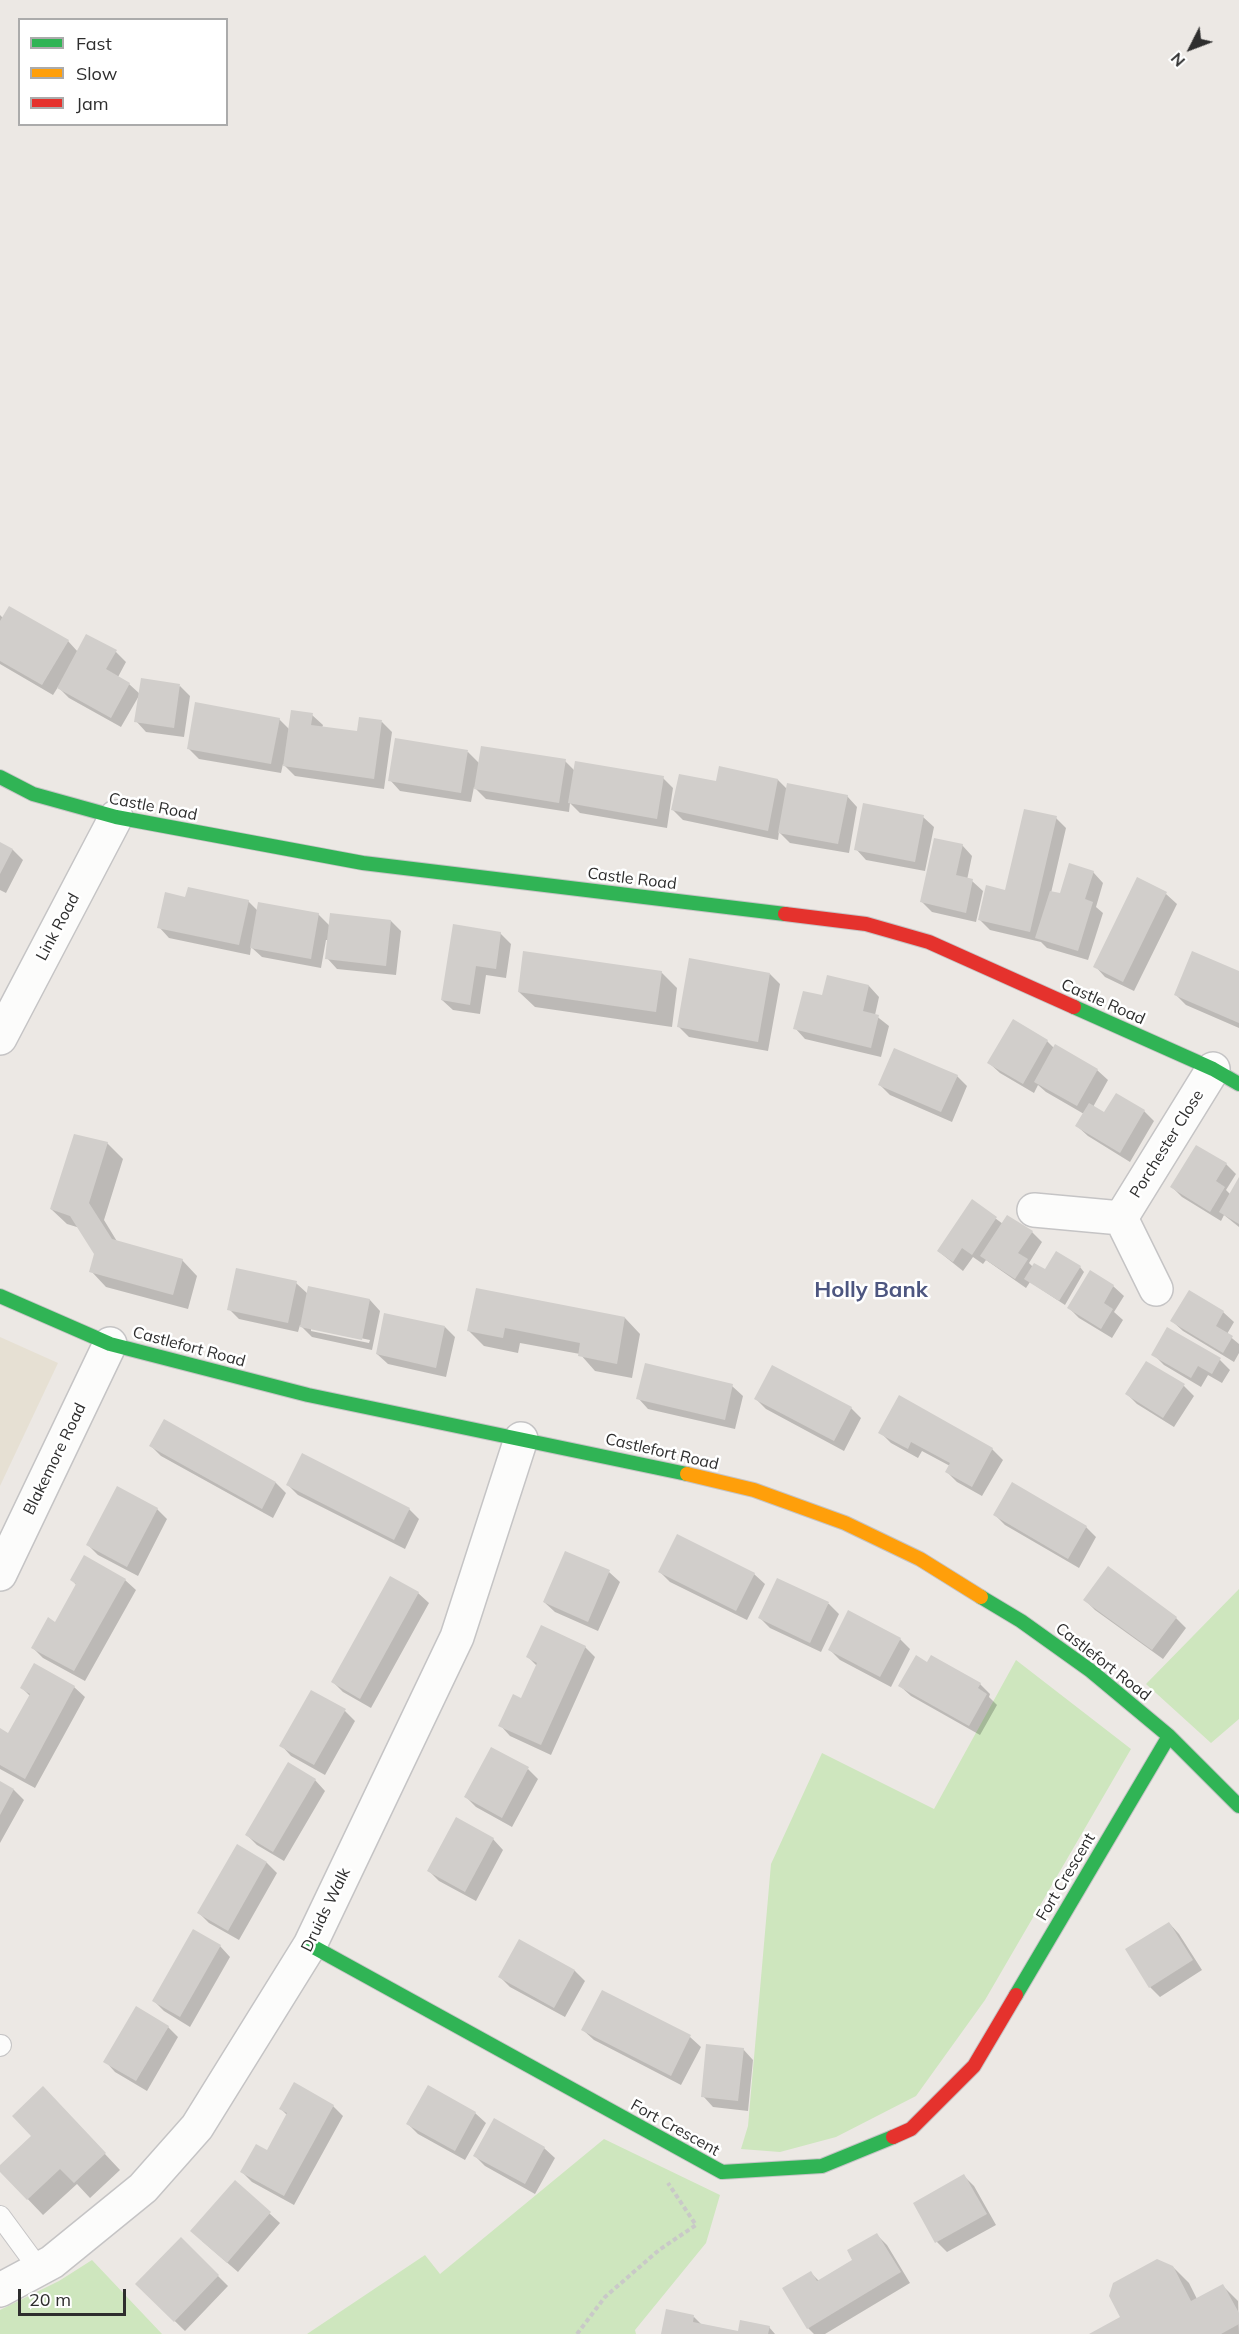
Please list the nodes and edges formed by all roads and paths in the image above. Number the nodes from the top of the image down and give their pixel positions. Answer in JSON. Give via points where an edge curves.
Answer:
{"nodes":[{"id":1,"x":0,"y":777,"type":"edge"},
{"id":2,"x":116,"y":817,"type":"junction"},
{"id":3,"x":0,"y":1038,"type":"edge"},
{"id":4,"x":1226,"y":1076,"type":"edge"},
{"id":5,"x":1034,"y":1210,"type":"dead end"},
{"id":6,"x":1121,"y":1218,"type":"junction"},
{"id":7,"x":1156,"y":1288,"type":"dead end"},
{"id":8,"x":0,"y":1296,"type":"edge"},
{"id":9,"x":110,"y":1344,"type":"junction"},
{"id":10,"x":521,"y":1439,"type":"junction"},
{"id":11,"x":0,"y":1574,"type":"edge"},
{"id":12,"x":1169,"y":1736,"type":"junction"},
{"id":13,"x":1238,"y":1805,"type":"edge"},
{"id":14,"x":310,"y":1945,"type":"junction"},
{"id":15,"x":662,"y":2174,"type":"dead end"},
{"id":16,"x":0,"y":2216,"type":"edge"},
{"id":17,"x":39,"y":2269,"type":"junction"},
{"id":18,"x":0,"y":2290,"type":"edge"},
{"id":19,"x":578,"y":2334,"type":"edge"}],
"edges":[{"from":1,"to":2,"type":"street","name":"Castle Road","via":[[33,794]]},
{"from":2,"to":3,"type":"street","name":"Link Road"},
{"from":2,"to":4,"type":"street","name":"Castle Road","via":[[363,863],[866,924],[928,942]]},
{"from":4,"to":6,"type":"street","name":"Porchester Close"},
{"from":5,"to":6,"type":"street"},
{"from":6,"to":7,"type":"street"},
{"from":8,"to":9,"type":"street","name":"Castlefort Road"},
{"from":9,"to":10,"type":"street","name":"Castlefort Road","via":[[308,1395]]},
{"from":9,"to":11,"type":"street","name":"Blakemore Road"},
{"from":10,"to":12,"type":"street","name":"Castlefort Road","via":[[754,1490],[845,1523],[920,1559],[1021,1621],[1091,1671]]},
{"from":10,"to":14,"type":"street","name":"Druids Walk","via":[[457,1637]]},
{"from":12,"to":13,"type":"street","name":"Castlefort Road"},
{"from":12,"to":14,"type":"street","name":"Fort Crescent","via":[[974,2066],[911,2129],[822,2166],[722,2172]]},
{"from":14,"to":17,"type":"street","name":"Druids Walk","via":[[197,2127],[143,2188]]},
{"from":15,"to":19,"type":"path","via":[[696,2225],[659,2250],[605,2296]]},
{"from":16,"to":17,"type":"lane"},
{"from":17,"to":18,"type":"street","name":"Druids Walk"}]}
